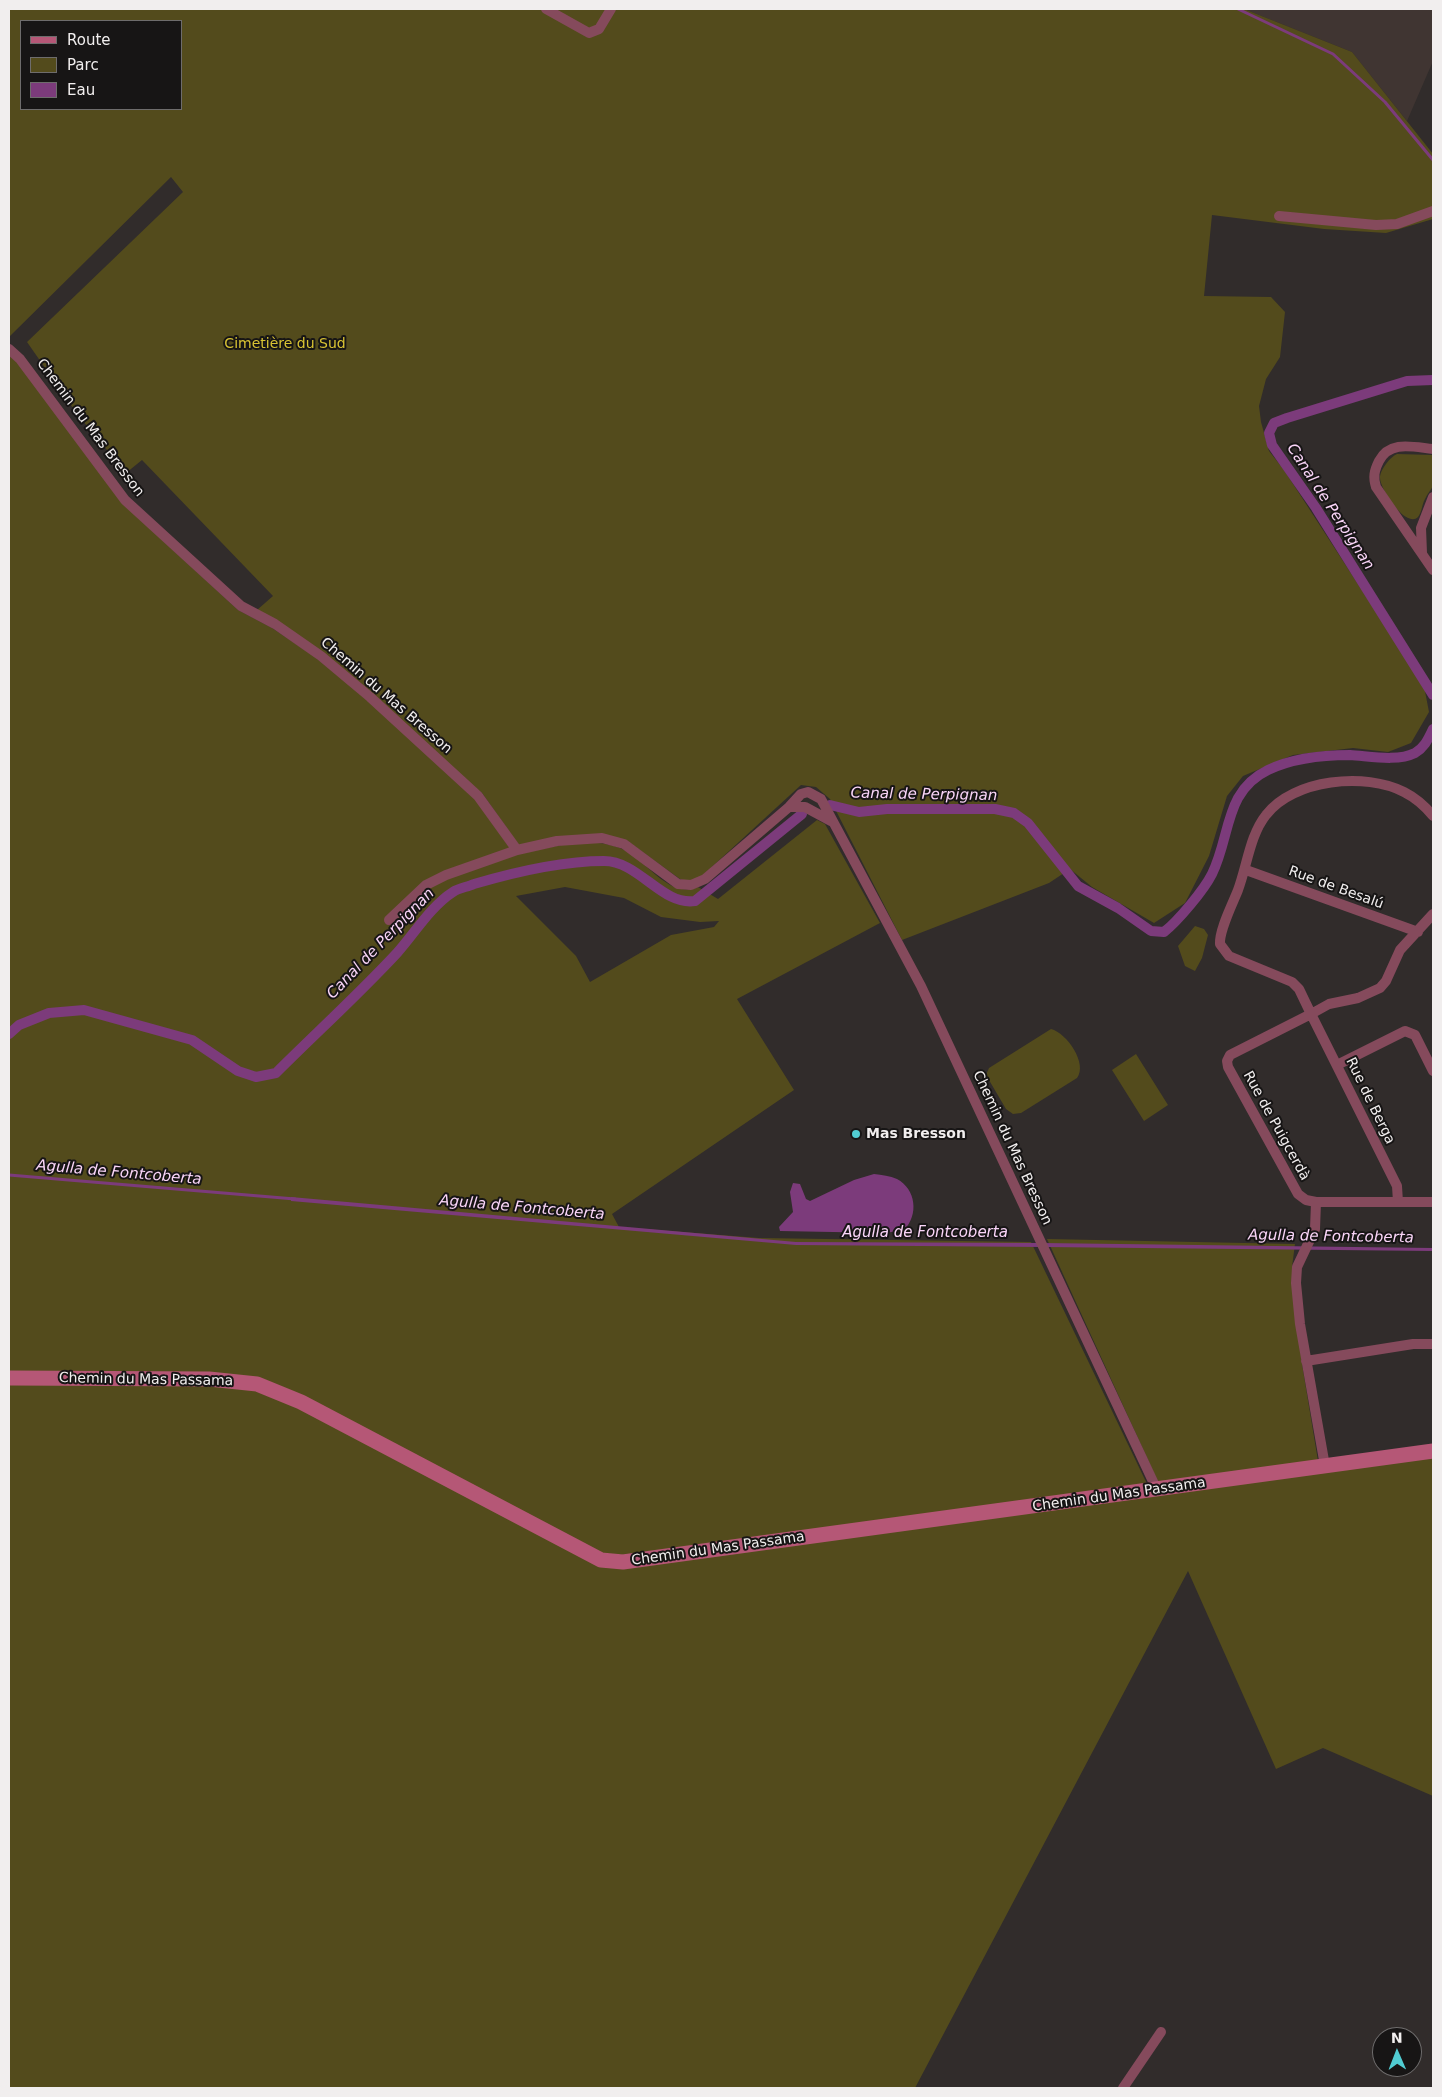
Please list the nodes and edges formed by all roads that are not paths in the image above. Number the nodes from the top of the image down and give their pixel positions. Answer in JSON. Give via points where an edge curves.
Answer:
{"nodes":[{"id":1,"x":546,"y":9,"type":"edge"},
{"id":2,"x":610,"y":9,"type":"edge"},
{"id":3,"x":1433,"y":210,"type":"edge"},
{"id":4,"x":1278,"y":216,"type":"dead end"},
{"id":5,"x":9,"y":349,"type":"edge"},
{"id":6,"x":1433,"y":449,"type":"edge"},
{"id":7,"x":1433,"y":496,"type":"edge"},
{"id":8,"x":1422,"y":554,"type":"junction"},
{"id":9,"x":1433,"y":570,"type":"edge"},
{"id":10,"x":789,"y":806,"type":"junction"},
{"id":11,"x":1433,"y":816,"type":"edge"},
{"id":12,"x":834,"y":822,"type":"junction"},
{"id":13,"x":516,"y":850,"type":"junction"},
{"id":14,"x":1246,"y":870,"type":"junction"},
{"id":15,"x":1433,"y":914,"type":"edge"},
{"id":16,"x":389,"y":920,"type":"dead end"},
{"id":17,"x":1418,"y":932,"type":"junction"},
{"id":18,"x":1311,"y":1014,"type":"junction"},
{"id":19,"x":1337,"y":1065,"type":"junction"},
{"id":20,"x":1433,"y":1071,"type":"edge"},
{"id":21,"x":1316,"y":1202,"type":"junction"},
{"id":22,"x":1398,"y":1202,"type":"junction"},
{"id":23,"x":1433,"y":1202,"type":"edge"},
{"id":24,"x":1433,"y":1344,"type":"edge"},
{"id":25,"x":1306,"y":1361,"type":"junction"},
{"id":26,"x":9,"y":1378,"type":"edge"},
{"id":27,"x":1433,"y":1451,"type":"edge"},
{"id":28,"x":1324,"y":1466,"type":"junction"},
{"id":29,"x":1156,"y":1490,"type":"junction"},
{"id":30,"x":1161,"y":2032,"type":"dead end"},
{"id":31,"x":1123,"y":2088,"type":"edge"}],
"edges":[{"from":1,"to":2,"type":"street","via":[[589,33],[599,29]]},
{"from":3,"to":4,"type":"street","via":[[1396,224],[1376,225]]},
{"from":5,"to":13,"type":"street","name":"Chemin du Mas Bresson","via":[[20,359],[125,500],[241,606],[275,624],[321,656],[370,697],[478,796]]},
{"from":6,"to":8,"type":"street","via":[[1392,447],[1383,453],[1374,470],[1376,488]]},
{"from":7,"to":8,"type":"street","via":[[1421,528]]},
{"from":8,"to":9,"type":"street"},
{"from":10,"to":12,"type":"street","via":[[805,807]]},
{"from":10,"to":12,"type":"street","name":"Chemin du Mas Bresson","via":[[801,794],[815,794]]},
{"from":10,"to":13,"type":"street","name":"Chemin du Mas Bresson","via":[[705,879],[691,885],[678,884],[624,844],[602,838],[557,841]]},
{"from":11,"to":14,"type":"street","name":"Rue de Berga","via":[[1415,798],[1384,784],[1325,783],[1296,792],[1276,804],[1266,815],[1257,829]]},
{"from":12,"to":29,"type":"street","name":"Chemin du Mas Bresson","via":[[921,986]]},
{"from":13,"to":16,"type":"street","via":[[426,885]]},
{"from":14,"to":17,"type":"street","name":"Rue de Besalú"},
{"from":14,"to":18,"type":"street","name":"Rue de Berga","via":[[1220,940],[1223,949],[1229,956],[1292,982]]},
{"from":15,"to":17,"type":"street"},
{"from":17,"to":18,"type":"street","via":[[1400,950],[1380,988],[1358,998],[1330,1004]]},
{"from":18,"to":19,"type":"street","name":"Rue de Berga"},
{"from":18,"to":21,"type":"street","name":"Rue de Puigcerdà","via":[[1230,1055],[1227,1060],[1228,1068],[1298,1194]]},
{"from":19,"to":20,"type":"street","via":[[1405,1031],[1415,1035]]},
{"from":19,"to":22,"type":"street","name":"Rue de Berga","via":[[1397,1186]]},
{"from":21,"to":22,"type":"street"},
{"from":21,"to":25,"type":"street","via":[[1315,1230],[1297,1267],[1296,1283]]},
{"from":22,"to":23,"type":"street"},
{"from":24,"to":25,"type":"street","via":[[1413,1344]]},
{"from":25,"to":28,"type":"street"},
{"from":26,"to":29,"type":"street","name":"Chemin du Mas Passama","via":[[209,1379],[257,1384],[301,1402],[601,1560],[623,1562]]},
{"from":27,"to":28,"type":"street","name":"Chemin du Mas Passama"},
{"from":28,"to":29,"type":"street","name":"Chemin du Mas Passama"},
{"from":30,"to":31,"type":"street"}]}
